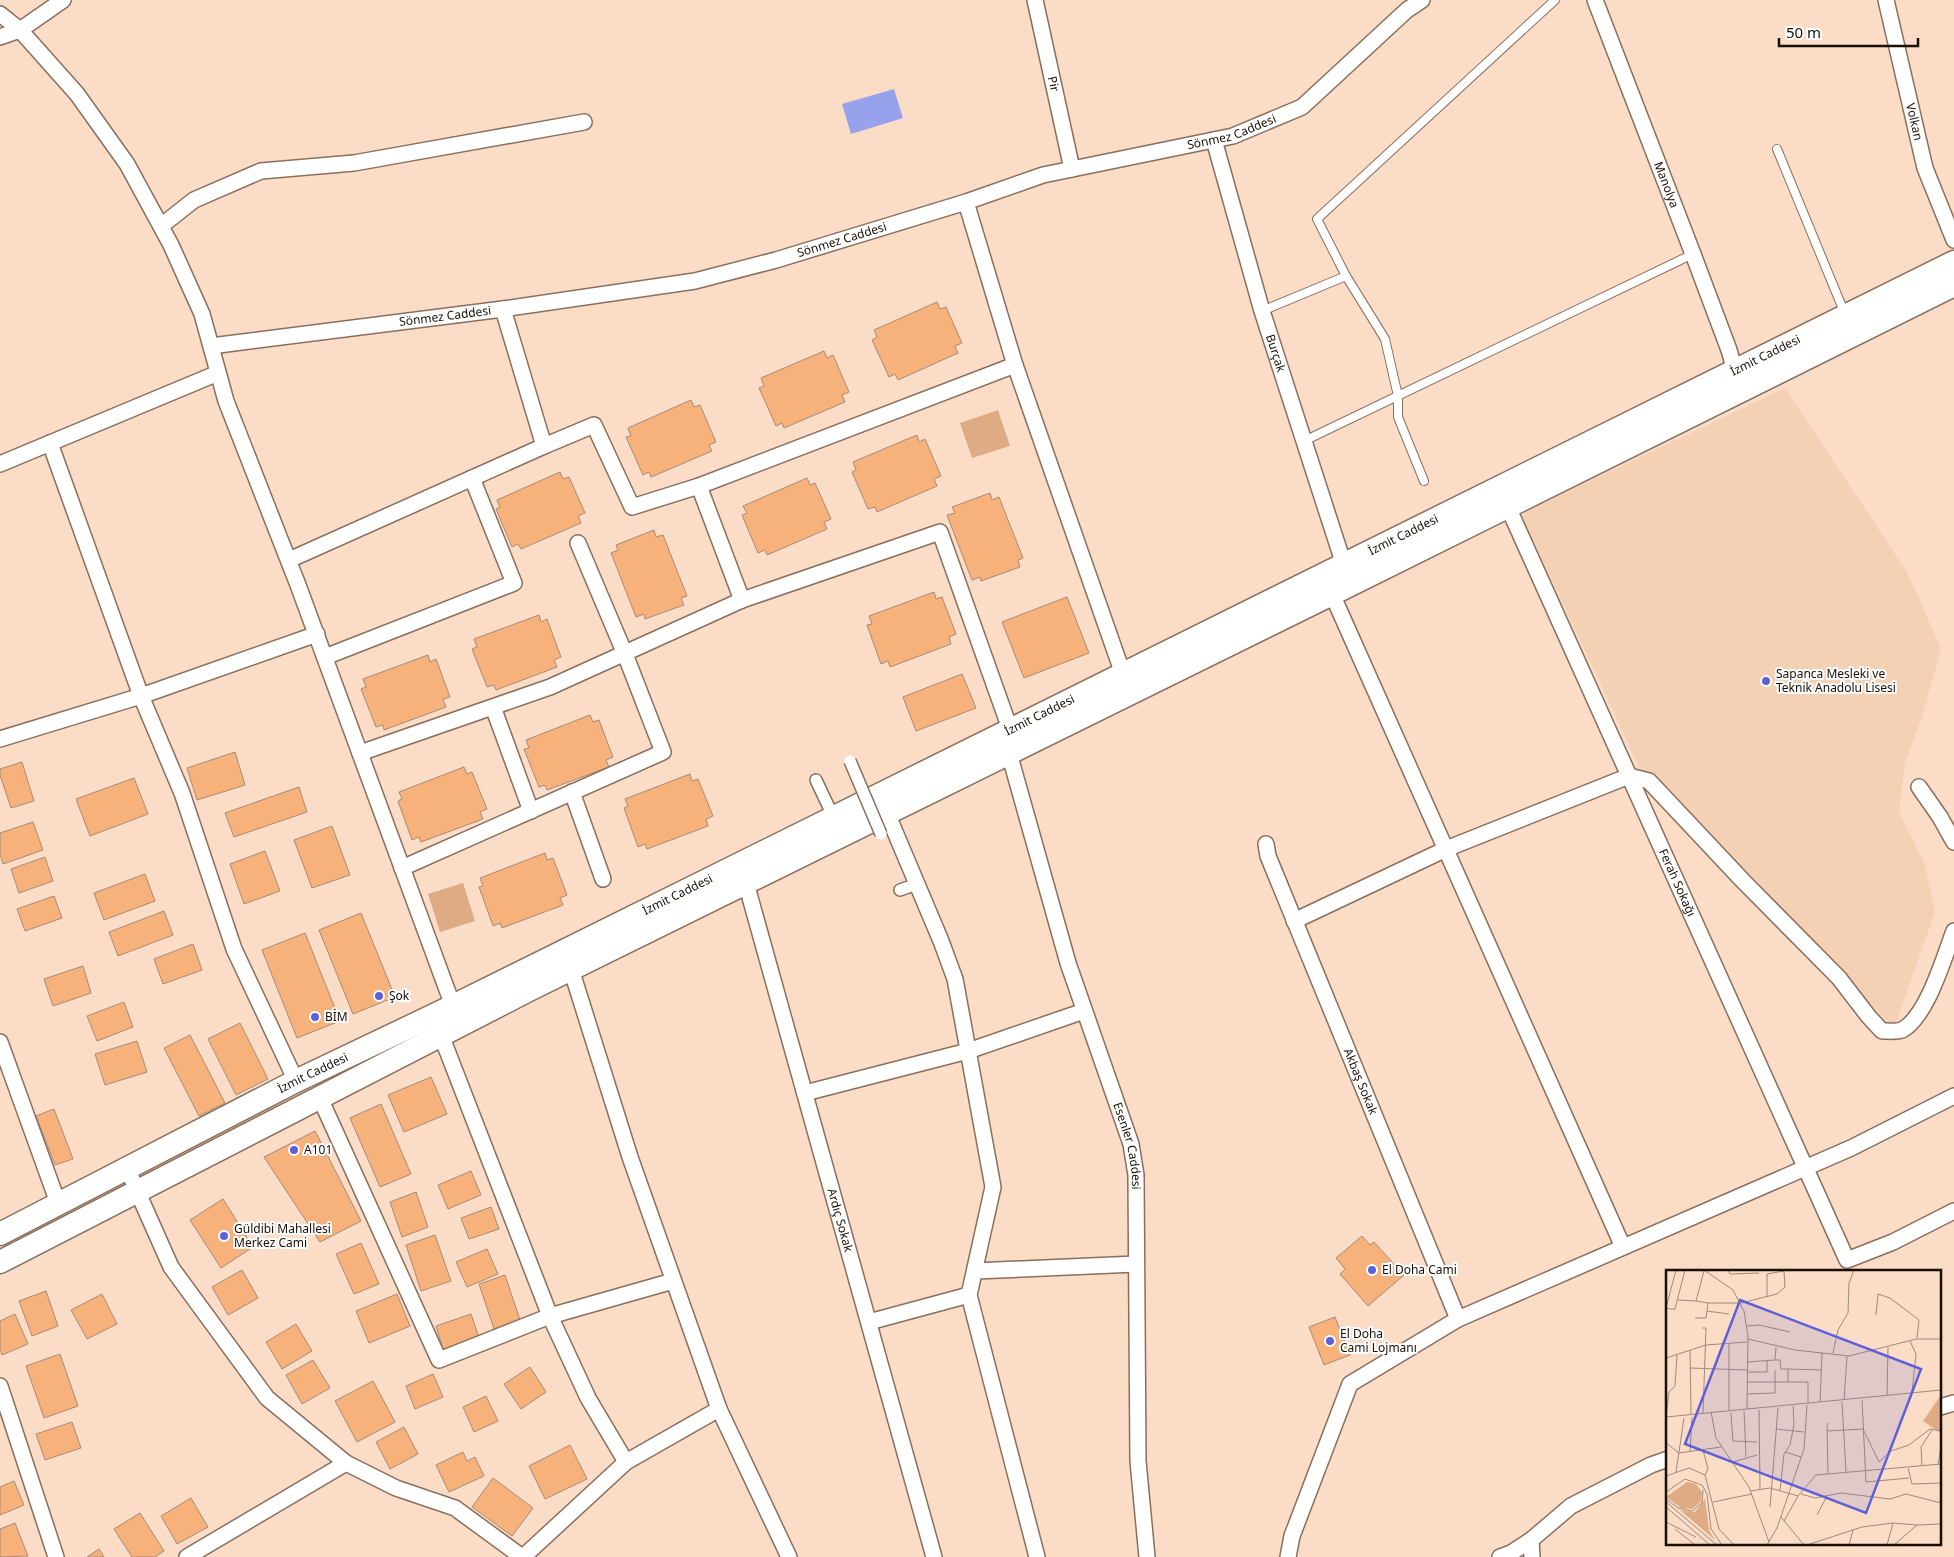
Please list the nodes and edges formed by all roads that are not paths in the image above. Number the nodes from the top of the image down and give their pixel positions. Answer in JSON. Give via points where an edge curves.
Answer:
{"nodes":[{"id":1,"x":63,"y":0,"type":"edge"},
{"id":2,"x":1035,"y":0,"type":"edge"},
{"id":3,"x":1422,"y":0,"type":"edge"},
{"id":4,"x":1555,"y":0,"type":"edge"},
{"id":5,"x":1594,"y":0,"type":"edge"},
{"id":6,"x":1886,"y":0,"type":"edge"},
{"id":7,"x":0,"y":14,"type":"edge"},
{"id":8,"x":20,"y":30,"type":"junction"},
{"id":9,"x":0,"y":38,"type":"edge"},
{"id":10,"x":584,"y":122,"type":"dead end"},
{"id":11,"x":1214,"y":140,"type":"junction"},
{"id":12,"x":1778,"y":149,"type":"dead end"},
{"id":13,"x":1072,"y":169,"type":"junction"},
{"id":14,"x":966,"y":202,"type":"junction"},
{"id":15,"x":161,"y":226,"type":"junction"},
{"id":16,"x":1954,"y":240,"type":"edge"},
{"id":17,"x":1693,"y":254,"type":"junction"},
{"id":18,"x":1954,"y":262,"type":"edge"},
{"id":19,"x":1346,"y":276,"type":"junction"},
{"id":20,"x":1954,"y":285,"type":"edge"},
{"id":21,"x":503,"y":310,"type":"junction"},
{"id":22,"x":1262,"y":311,"type":"junction"},
{"id":23,"x":1846,"y":315,"type":"junction"},
{"id":24,"x":211,"y":346,"type":"junction"},
{"id":25,"x":1015,"y":365,"type":"junction"},
{"id":26,"x":1734,"y":371,"type":"junction"},
{"id":27,"x":218,"y":373,"type":"junction"},
{"id":28,"x":1398,"y":396,"type":"junction"},
{"id":29,"x":1304,"y":441,"type":"junction"},
{"id":30,"x":50,"y":443,"type":"junction"},
{"id":31,"x":544,"y":446,"type":"junction"},
{"id":32,"x":0,"y":464,"type":"edge"},
{"id":33,"x":472,"y":478,"type":"junction"},
{"id":34,"x":1424,"y":481,"type":"dead end"},
{"id":35,"x":698,"y":486,"type":"junction"},
{"id":36,"x":1508,"y":507,"type":"junction"},
{"id":37,"x":578,"y":543,"type":"dead end"},
{"id":38,"x":288,"y":560,"type":"junction"},
{"id":39,"x":1344,"y":565,"type":"junction"},
{"id":40,"x":1332,"y":594,"type":"junction"},
{"id":41,"x":742,"y":600,"type":"junction"},
{"id":42,"x":316,"y":634,"type":"junction"},
{"id":43,"x":625,"y":654,"type":"junction"},
{"id":44,"x":325,"y":657,"type":"junction"},
{"id":45,"x":1123,"y":674,"type":"junction"},
{"id":46,"x":141,"y":696,"type":"junction"},
{"id":47,"x":493,"y":707,"type":"junction"},
{"id":48,"x":1010,"y":729,"type":"junction"},
{"id":49,"x":0,"y":739,"type":"edge"},
{"id":50,"x":360,"y":753,"type":"junction"},
{"id":51,"x":1009,"y":753,"type":"junction"},
{"id":52,"x":850,"y":761,"type":"dead end"},
{"id":53,"x":1629,"y":776,"type":"junction"},
{"id":54,"x":816,"y":780,"type":"dead end"},
{"id":55,"x":1919,"y":786,"type":"dead end"},
{"id":56,"x":572,"y":792,"type":"junction"},
{"id":57,"x":531,"y":811,"type":"junction"},
{"id":58,"x":833,"y":816,"type":"junction"},
{"id":59,"x":884,"y":824,"type":"junction"},
{"id":60,"x":1954,"y":842,"type":"edge"},
{"id":61,"x":1266,"y":844,"type":"dead end"},
{"id":62,"x":1446,"y":850,"type":"junction"},
{"id":63,"x":402,"y":868,"type":"junction"},
{"id":64,"x":603,"y":879,"type":"dead end"},
{"id":65,"x":746,"y":883,"type":"junction"},
{"id":66,"x":917,"y":884,"type":"junction"},
{"id":67,"x":900,"y":890,"type":"dead end"},
{"id":68,"x":1294,"y":921,"type":"junction"},
{"id":69,"x":1954,"y":931,"type":"edge"},
{"id":70,"x":571,"y":969,"type":"junction"},
{"id":71,"x":453,"y":1006,"type":"junction"},
{"id":72,"x":1084,"y":1011,"type":"junction"},
{"id":73,"x":441,"y":1036,"type":"junction"},
{"id":74,"x":0,"y":1042,"type":"edge"},
{"id":75,"x":968,"y":1051,"type":"junction"},
{"id":76,"x":296,"y":1081,"type":"junction"},
{"id":77,"x":805,"y":1093,"type":"junction"},
{"id":78,"x":1954,"y":1096,"type":"edge"},
{"id":79,"x":320,"y":1098,"type":"junction"},
{"id":80,"x":127,"y":1168,"type":"junction"},
{"id":81,"x":1804,"y":1168,"type":"junction"},
{"id":82,"x":138,"y":1192,"type":"junction"},
{"id":83,"x":58,"y":1203,"type":"junction"},
{"id":84,"x":1954,"y":1211,"type":"edge"},
{"id":85,"x":0,"y":1234,"type":"edge"},
{"id":86,"x":1622,"y":1247,"type":"junction"},
{"id":87,"x":0,"y":1262,"type":"edge"},
{"id":88,"x":1136,"y":1264,"type":"junction"},
{"id":89,"x":975,"y":1271,"type":"junction"},
{"id":90,"x":673,"y":1281,"type":"junction"},
{"id":91,"x":969,"y":1295,"type":"junction"},
{"id":92,"x":550,"y":1316,"type":"junction"},
{"id":93,"x":1458,"y":1319,"type":"junction"},
{"id":94,"x":869,"y":1322,"type":"junction"},
{"id":95,"x":0,"y":1386,"type":"edge"},
{"id":96,"x":719,"y":1409,"type":"junction"},
{"id":97,"x":1666,"y":1460,"type":"edge"},
{"id":98,"x":626,"y":1462,"type":"junction"},
{"id":99,"x":346,"y":1463,"type":"junction"},
{"id":100,"x":1531,"y":1540,"type":"junction"},
{"id":101,"x":192,"y":1556,"type":"edge"},
{"id":102,"x":56,"y":1557,"type":"edge"},
{"id":103,"x":522,"y":1557,"type":"edge"},
{"id":104,"x":789,"y":1557,"type":"edge"},
{"id":105,"x":934,"y":1557,"type":"edge"},
{"id":106,"x":1037,"y":1557,"type":"edge"},
{"id":107,"x":1147,"y":1557,"type":"edge"},
{"id":108,"x":1288,"y":1557,"type":"edge"},
{"id":109,"x":1500,"y":1557,"type":"edge"},
{"id":110,"x":1532,"y":1557,"type":"edge"}],
"edges":[{"from":1,"to":8,"type":"street"},
{"from":2,"to":13,"type":"street","name":"Pir"},
{"from":3,"to":11,"type":"street","name":"Sönmez Caddesi","via":[[1407,10],[1302,107],[1232,136]]},
{"from":4,"to":19,"type":"lane","via":[[1317,219]]},
{"from":5,"to":17,"type":"street","name":"Manolya"},
{"from":6,"to":16,"type":"street","name":"Volkan","via":[[1926,168]]},
{"from":7,"to":8,"type":"street"},
{"from":8,"to":9,"type":"street"},
{"from":8,"to":15,"type":"street","via":[[77,94],[128,164]]},
{"from":10,"to":15,"type":"street","via":[[354,163],[262,171],[194,200]]},
{"from":11,"to":13,"type":"street","name":"Sönmez Caddesi"},
{"from":11,"to":22,"type":"street","name":"Burçak"},
{"from":12,"to":23,"type":"lane"},
{"from":13,"to":14,"type":"street","name":"Sönmez Caddesi","via":[[1043,175]]},
{"from":14,"to":21,"type":"street","name":"Sönmez Caddesi","via":[[776,260],[695,281]]},
{"from":14,"to":25,"type":"street"},
{"from":15,"to":24,"type":"street","via":[[202,314]]},
{"from":17,"to":26,"type":"street","name":"Manolya"},
{"from":17,"to":28,"type":"lane"},
{"from":18,"to":23,"type":"main road","name":"İzmit Caddesi"},
{"from":19,"to":22,"type":"lane"},
{"from":19,"to":28,"type":"lane","via":[[1385,339]]},
{"from":20,"to":36,"type":"main road","name":"İzmit Caddesi"},
{"from":21,"to":24,"type":"street","name":"Sönmez Caddesi"},
{"from":21,"to":31,"type":"street"},
{"from":22,"to":29,"type":"street","name":"Burçak"},
{"from":23,"to":26,"type":"main road","name":"İzmit Caddesi"},
{"from":24,"to":27,"type":"street"},
{"from":25,"to":35,"type":"street"},
{"from":25,"to":45,"type":"street"},
{"from":26,"to":39,"type":"main road","name":"İzmit Caddesi"},
{"from":27,"to":30,"type":"street"},
{"from":27,"to":38,"type":"street"},
{"from":28,"to":29,"type":"lane"},
{"from":28,"to":34,"type":"lane","via":[[1398,418]]},
{"from":29,"to":39,"type":"street","name":"Burçak"},
{"from":30,"to":32,"type":"street"},
{"from":30,"to":46,"type":"street"},
{"from":31,"to":33,"type":"street"},
{"from":31,"to":35,"type":"street","via":[[594,425],[632,508]]},
{"from":33,"to":38,"type":"street"},
{"from":33,"to":44,"type":"street","via":[[514,583]]},
{"from":35,"to":41,"type":"street"},
{"from":36,"to":40,"type":"main road","name":"İzmit Caddesi"},
{"from":36,"to":53,"type":"street","name":"Ferah Sokağı"},
{"from":37,"to":43,"type":"street"},
{"from":38,"to":42,"type":"street"},
{"from":39,"to":45,"type":"main road","name":"İzmit Caddesi"},
{"from":40,"to":51,"type":"main road","name":"İzmit Caddesi"},
{"from":40,"to":62,"type":"street"},
{"from":41,"to":43,"type":"street"},
{"from":41,"to":48,"type":"street","via":[[940,532]]},
{"from":42,"to":44,"type":"street"},
{"from":42,"to":46,"type":"street"},
{"from":43,"to":47,"type":"street","via":[[550,688]]},
{"from":43,"to":56,"type":"street","via":[[663,752]]},
{"from":44,"to":50,"type":"street"},
{"from":45,"to":48,"type":"main road","name":"İzmit Caddesi"},
{"from":46,"to":49,"type":"street"},
{"from":46,"to":76,"type":"street","via":[[182,793],[234,949]]},
{"from":47,"to":50,"type":"street"},
{"from":47,"to":57,"type":"street"},
{"from":48,"to":58,"type":"main road","name":"İzmit Caddesi"},
{"from":50,"to":63,"type":"street"},
{"from":51,"to":59,"type":"main road","name":"İzmit Caddesi"},
{"from":51,"to":72,"type":"street","name":"Esenler Caddesi"},
{"from":52,"to":59,"type":"street","bridge":true},
{"from":53,"to":62,"type":"street"},
{"from":53,"to":69,"type":"street","via":[[1649,781],[1750,889],[1840,978],[1882,1031],[1901,1031],[1918,1016]]},
{"from":53,"to":81,"type":"street","name":"Ferah Sokağı"},
{"from":54,"to":58,"type":"street"},
{"from":55,"to":60,"type":"street"},
{"from":56,"to":57,"type":"street"},
{"from":56,"to":64,"type":"street"},
{"from":57,"to":63,"type":"street"},
{"from":58,"to":71,"type":"main road","name":"İzmit Caddesi"},
{"from":59,"to":65,"type":"main road","name":"İzmit Caddesi"},
{"from":59,"to":66,"type":"street"},
{"from":61,"to":68,"type":"street","name":"Akbaş Sokak"},
{"from":62,"to":68,"type":"street"},
{"from":62,"to":86,"type":"street"},
{"from":63,"to":71,"type":"street"},
{"from":65,"to":70,"type":"main road","name":"İzmit Caddesi"},
{"from":65,"to":77,"type":"street","name":"Ardıç Sokak"},
{"from":66,"to":67,"type":"street"},
{"from":66,"to":75,"type":"street","via":[[955,979]]},
{"from":68,"to":93,"type":"street","name":"Akbaş Sokak"},
{"from":70,"to":73,"type":"main road","name":"İzmit Caddesi"},
{"from":70,"to":90,"type":"street"},
{"from":71,"to":76,"type":"main road","name":"İzmit Caddesi"},
{"from":72,"to":75,"type":"street"},
{"from":72,"to":88,"type":"street","name":"Esenler Caddesi","via":[[1131,1144],[1136,1175]]},
{"from":73,"to":79,"type":"main road","name":"İzmit Caddesi"},
{"from":73,"to":92,"type":"street"},
{"from":74,"to":83,"type":"street"},
{"from":75,"to":77,"type":"street"},
{"from":75,"to":89,"type":"street","via":[[993,1188]]},
{"from":76,"to":80,"type":"main road","name":"İzmit Caddesi"},
{"from":77,"to":94,"type":"street","name":"Ardıç Sokak"},
{"from":78,"to":81,"type":"street"},
{"from":79,"to":82,"type":"main road","name":"İzmit Caddesi"},
{"from":79,"to":92,"type":"street","via":[[439,1360]]},
{"from":80,"to":82,"type":"street"},
{"from":80,"to":83,"type":"main road","name":"İzmit Caddesi"},
{"from":81,"to":84,"type":"street","name":"Ferah Sokağı","via":[[1847,1260],[1893,1242]]},
{"from":81,"to":86,"type":"street"},
{"from":82,"to":87,"type":"main road","name":"İzmit Caddesi"},
{"from":82,"to":99,"type":"street","via":[[171,1267],[267,1398]]},
{"from":83,"to":85,"type":"main road","name":"İzmit Caddesi"},
{"from":86,"to":93,"type":"street"},
{"from":88,"to":89,"type":"street"},
{"from":88,"to":107,"type":"street","name":"Esenler Caddesi","via":[[1138,1461]]},
{"from":89,"to":91,"type":"street"},
{"from":90,"to":92,"type":"street"},
{"from":90,"to":96,"type":"street"},
{"from":91,"to":94,"type":"street"},
{"from":91,"to":106,"type":"street"},
{"from":92,"to":98,"type":"street","via":[[588,1398]]},
{"from":93,"to":108,"type":"street","via":[[1350,1384],[1292,1536]]},
{"from":94,"to":105,"type":"street","name":"Ardıç Sokak"},
{"from":95,"to":102,"type":"street"},
{"from":96,"to":98,"type":"street"},
{"from":96,"to":104,"type":"street"},
{"from":97,"to":100,"type":"street","via":[[1571,1506]]},
{"from":98,"to":103,"type":"street"},
{"from":99,"to":101,"type":"street"},
{"from":99,"to":103,"type":"street","via":[[396,1488],[455,1508]]},
{"from":100,"to":109,"type":"street"},
{"from":100,"to":110,"type":"street"}]}
